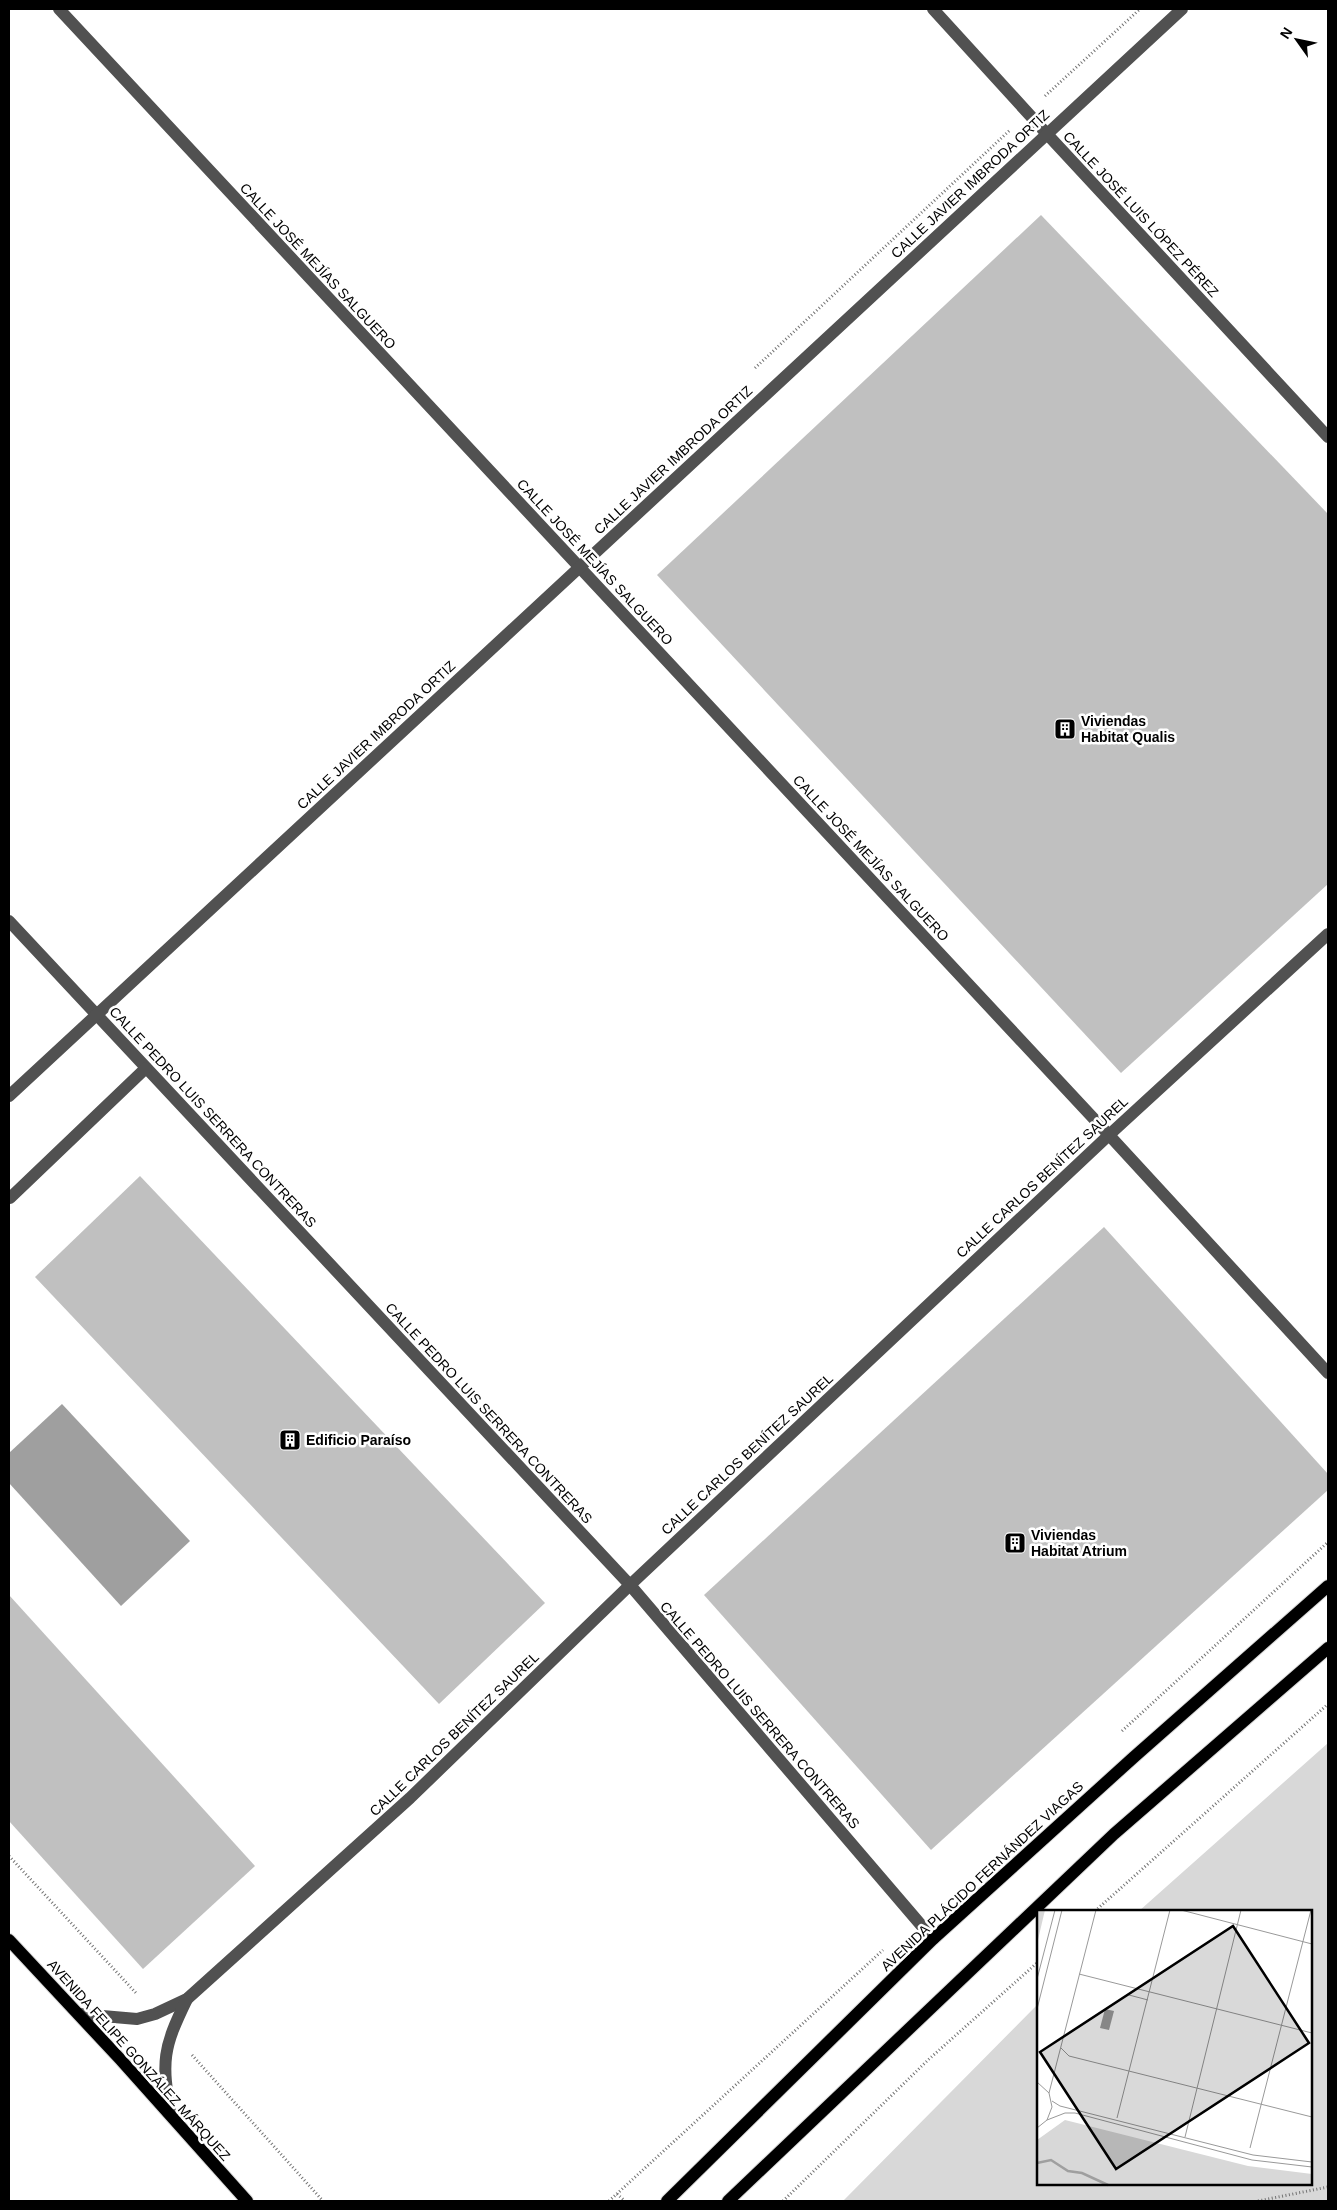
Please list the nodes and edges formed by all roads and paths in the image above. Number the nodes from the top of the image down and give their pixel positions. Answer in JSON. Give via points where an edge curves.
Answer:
{"nodes":[{"id":1,"x":59,"y":9,"type":"edge"},
{"id":2,"x":933,"y":9,"type":"edge"},
{"id":3,"x":1182,"y":9,"type":"edge"},
{"id":4,"x":1047,"y":134,"type":"junction"},
{"id":5,"x":1328,"y":437,"type":"edge"},
{"id":6,"x":579,"y":567,"type":"junction"},
{"id":7,"x":9,"y":921,"type":"edge"},
{"id":8,"x":1328,"y":934,"type":"edge"},
{"id":9,"x":96,"y":1014,"type":"junction"},
{"id":10,"x":146,"y":1068,"type":"junction"},
{"id":11,"x":9,"y":1096,"type":"edge"},
{"id":12,"x":1109,"y":1134,"type":"junction"},
{"id":13,"x":10,"y":1198,"type":"edge"},
{"id":14,"x":1328,"y":1372,"type":"edge"},
{"id":15,"x":630,"y":1585,"type":"junction"},
{"id":16,"x":1328,"y":1586,"type":"edge"},
{"id":17,"x":1328,"y":1648,"type":"edge"},
{"id":18,"x":1328,"y":1704,"type":"edge"},
{"id":19,"x":1096,"y":1910,"type":"edge"},
{"id":20,"x":933,"y":1939,"type":"junction"},
{"id":21,"x":9,"y":1940,"type":"edge"},
{"id":22,"x":1037,"y":1963,"type":"edge"},
{"id":23,"x":188,"y":1999,"type":"junction"},
{"id":24,"x":79,"y":2014,"type":"junction"},
{"id":25,"x":171,"y":2116,"type":"junction"},
{"id":26,"x":1328,"y":2187,"type":"edge"},
{"id":27,"x":247,"y":2201,"type":"edge"},
{"id":28,"x":609,"y":2201,"type":"edge"},
{"id":29,"x":625,"y":2201,"type":"edge"},
{"id":30,"x":667,"y":2201,"type":"edge"},
{"id":31,"x":728,"y":2201,"type":"edge"},
{"id":32,"x":783,"y":2201,"type":"edge"},
{"id":33,"x":1258,"y":2201,"type":"edge"}],
"edges":[{"from":1,"to":6,"type":"street","name":"CALLE JOSÉ MEJÍAS SALGUERO"},
{"from":2,"to":4,"type":"street","name":"CALLE JOSÉ LUIS LÓPEZ PÉREZ"},
{"from":3,"to":4,"type":"street","name":"CALLE JAVIER IMBRODA ORTIZ"},
{"from":4,"to":5,"type":"street","name":"CALLE JOSÉ LUIS LÓPEZ PÉREZ"},
{"from":4,"to":6,"type":"street","name":"CALLE JAVIER IMBRODA ORTIZ"},
{"from":6,"to":9,"type":"street","name":"CALLE JAVIER IMBRODA ORTIZ"},
{"from":6,"to":12,"type":"street","name":"CALLE JOSÉ MEJÍAS SALGUERO"},
{"from":7,"to":9,"type":"street","name":"CALLE PEDRO LUIS SERRERA CONTRERAS"},
{"from":8,"to":12,"type":"street","name":"CALLE CARLOS BENÍTEZ SAUREL"},
{"from":9,"to":10,"type":"street","name":"CALLE PEDRO LUIS SERRERA CONTRERAS"},
{"from":9,"to":11,"type":"street","name":"CALLE JAVIER IMBRODA ORTIZ"},
{"from":10,"to":13,"type":"street"},
{"from":10,"to":15,"type":"street","name":"CALLE PEDRO LUIS SERRERA CONTRERAS"},
{"from":12,"to":14,"type":"street","name":"CALLE JOSÉ MEJÍAS SALGUERO"},
{"from":12,"to":15,"type":"street","name":"CALLE CARLOS BENÍTEZ SAUREL"},
{"from":15,"to":20,"type":"street","name":"CALLE PEDRO LUIS SERRERA CONTRERAS"},
{"from":15,"to":23,"type":"street","name":"CALLE CARLOS BENÍTEZ SAUREL","via":[[410,1798]]},
{"from":16,"to":20,"type":"main road","name":"AVENIDA PLÁCIDO FERNÁNDEZ VIAGAS"},
{"from":17,"to":31,"type":"main road","via":[[1114,1834]]},
{"from":18,"to":19,"type":"path"},
{"from":20,"to":30,"type":"main road","name":"AVENIDA PLÁCIDO FERNÁNDEZ VIAGAS"},
{"from":21,"to":24,"type":"main road","name":"AVENIDA FELIPE GONZÁLEZ MÁRQUEZ"},
{"from":22,"to":32,"type":"path","via":[[928,2060]]},
{"from":23,"to":24,"type":"street","name":"CALLE CARLOS BENÍTEZ SAUREL","via":[[137,2019]]},
{"from":23,"to":25,"type":"street","name":"CALLE CARLOS BENÍTEZ SAUREL","via":[[166,2047],[164,2078]]},
{"from":24,"to":25,"type":"main road","name":"AVENIDA FELIPE GONZÁLEZ MÁRQUEZ"},
{"from":25,"to":27,"type":"main road","name":"AVENIDA FELIPE GONZÁLEZ MÁRQUEZ"},
{"from":26,"to":33,"type":"path"},
{"from":28,"to":29,"type":"path","via":[[617,2194]]}]}
